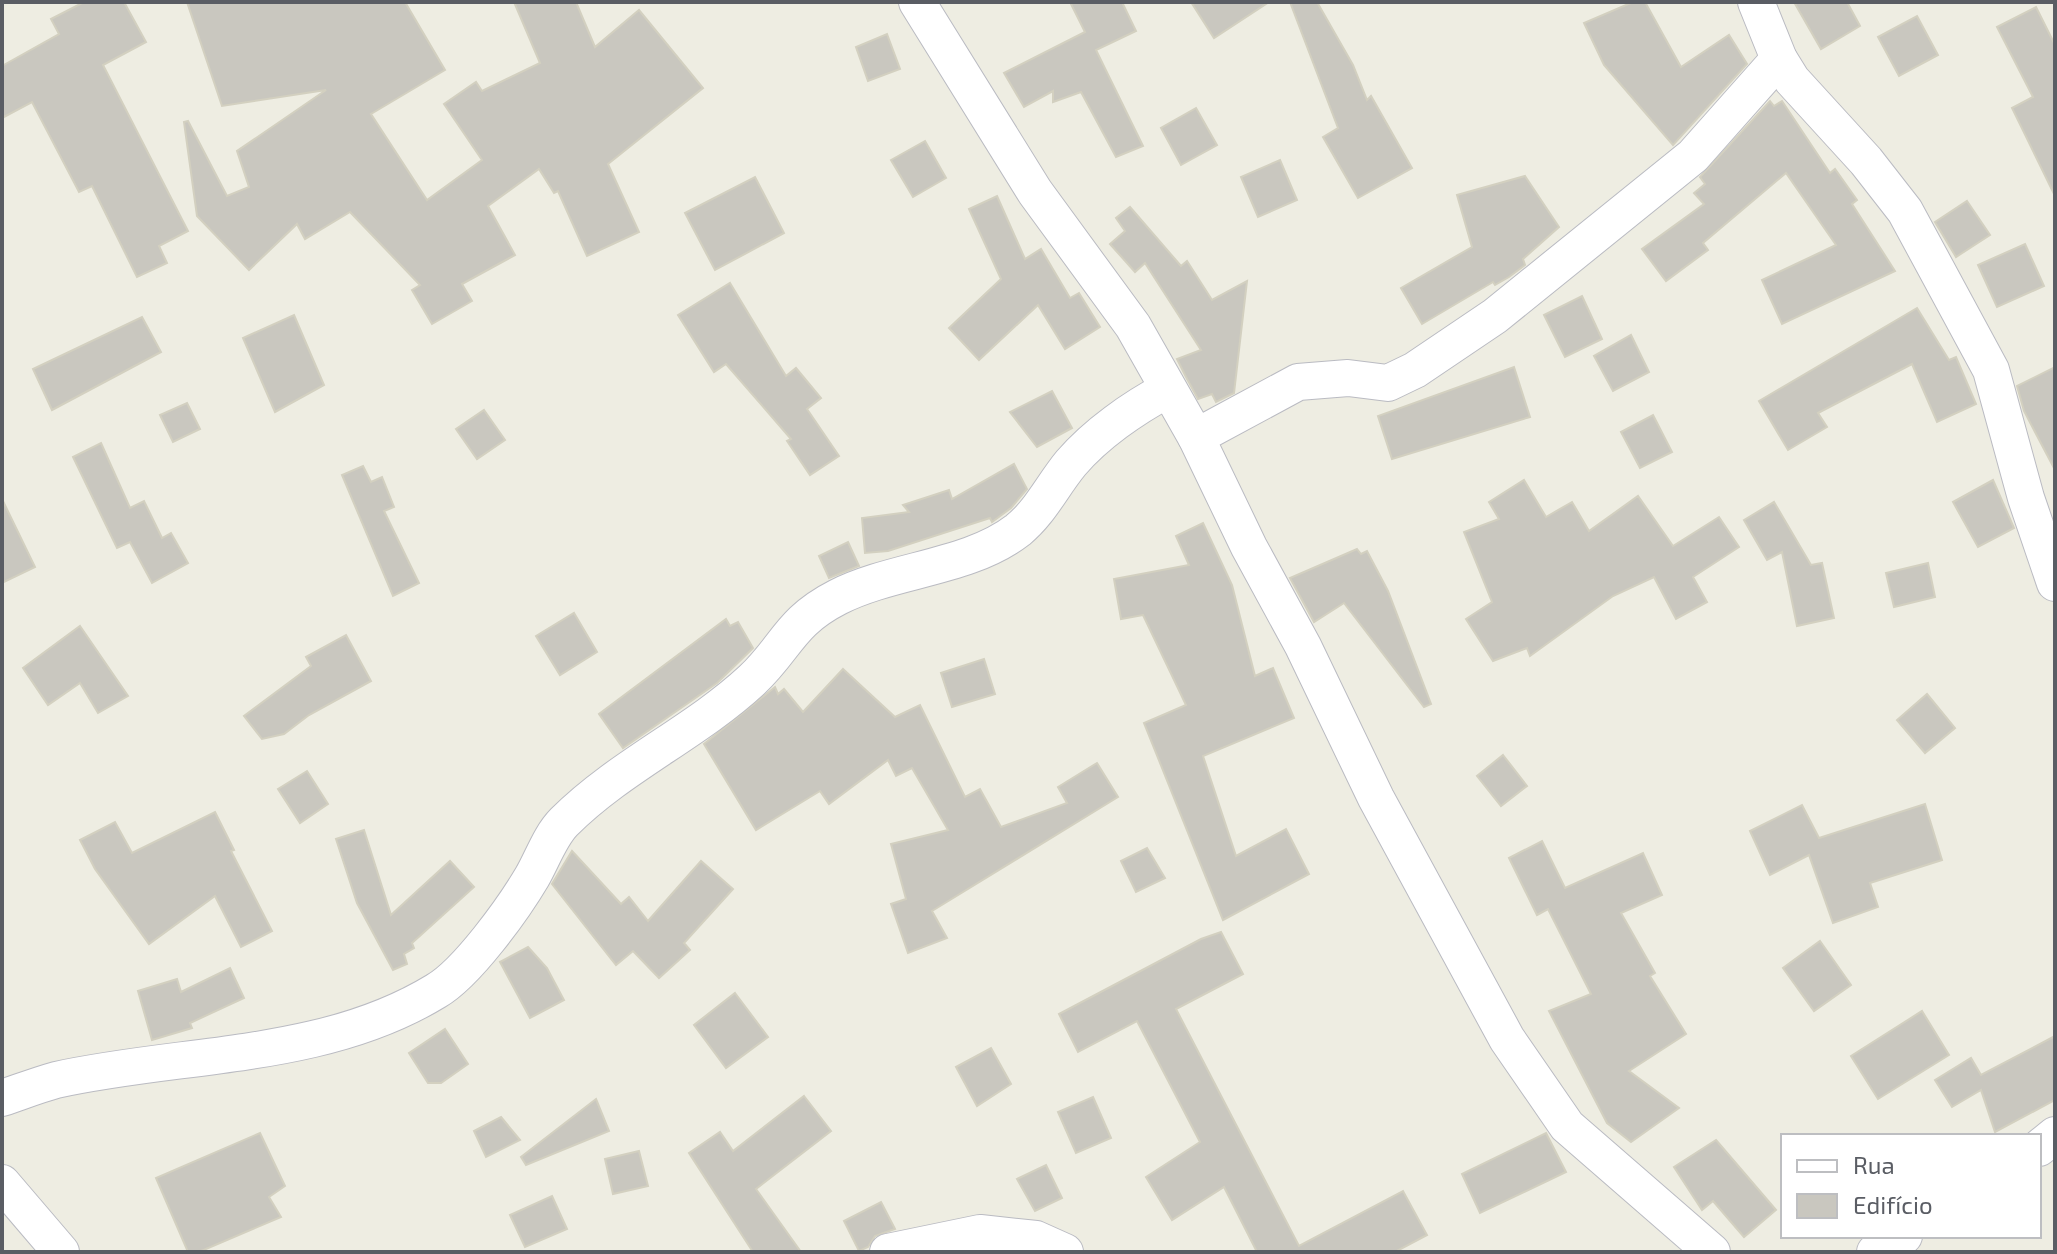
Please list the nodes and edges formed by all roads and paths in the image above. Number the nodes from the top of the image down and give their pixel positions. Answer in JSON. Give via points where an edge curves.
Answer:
{"nodes":[{"id":1,"x":917,"y":2,"type":"edge"},
{"id":2,"x":1756,"y":2,"type":"edge"},
{"id":3,"x":1779,"y":59,"type":"junction"},
{"id":4,"x":1167,"y":390,"type":"junction"},
{"id":5,"x":1196,"y":437,"type":"junction"},
{"id":6,"x":2055,"y":583,"type":"edge"},
{"id":7,"x":2,"y":1098,"type":"edge"},
{"id":8,"x":2,"y":1183,"type":"edge"},
{"id":9,"x":1900,"y":1238,"type":"edge"},
{"id":10,"x":61,"y":1252,"type":"edge"},
{"id":11,"x":888,"y":1252,"type":"edge"},
{"id":12,"x":1065,"y":1252,"type":"edge"},
{"id":13,"x":1712,"y":1252,"type":"edge"},
{"id":14,"x":1875,"y":1252,"type":"edge"}],
"edges":[{"from":1,"to":4,"type":"street","via":[[1035,192],[1133,326]]},
{"from":2,"to":3,"type":"street"},
{"from":3,"to":5,"type":"street","via":[[1670,176],[1495,316],[1415,370],[1388,383],[1348,378],[1298,382]]},
{"from":3,"to":6,"type":"street","via":[[1905,211],[1991,370]]},
{"from":4,"to":5,"type":"street"},
{"from":4,"to":7,"type":"street","via":[[1140,404],[1073,460],[1045,503],[999,542],[841,595],[805,616],[753,679],[561,824],[501,924],[439,990],[359,1027],[56,1081]]},
{"from":5,"to":13,"type":"street","via":[[1376,798],[1507,1039],[1567,1126]]},
{"from":8,"to":10,"type":"street"},
{"from":9,"to":14,"type":"street"},
{"from":11,"to":12,"type":"street","via":[[980,1233],[1036,1239]]}]}
